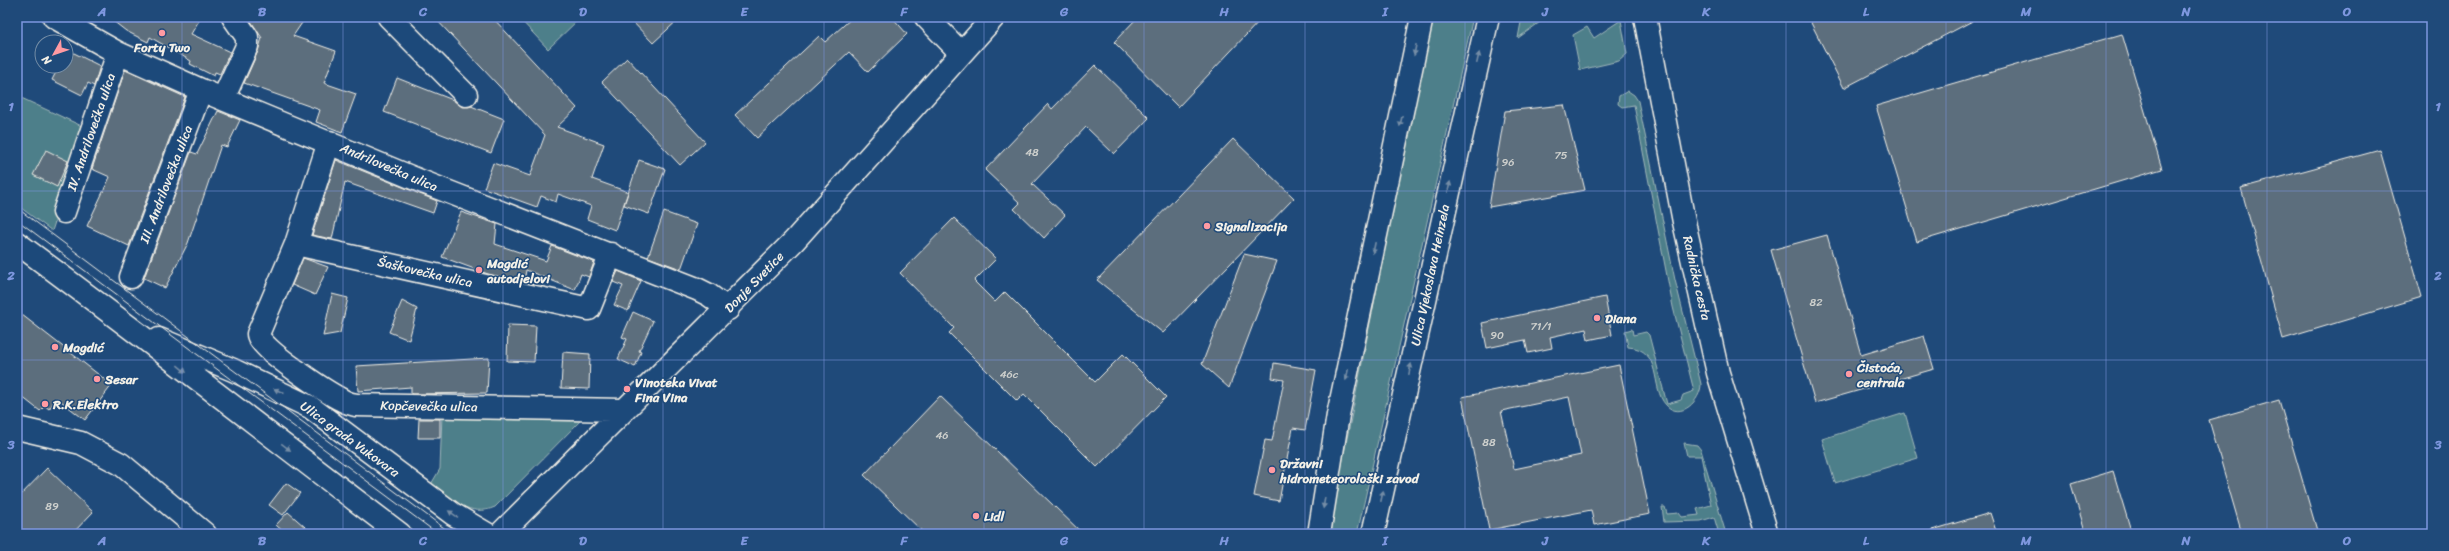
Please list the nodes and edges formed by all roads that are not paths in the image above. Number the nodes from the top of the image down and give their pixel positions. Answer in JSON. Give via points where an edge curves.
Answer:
{"nodes":[{"id":1,"x":54,"y":17,"type":"edge"},
{"id":2,"x":233,"y":17,"type":"edge"},
{"id":3,"x":389,"y":17,"type":"edge"},
{"id":4,"x":926,"y":17,"type":"edge"},
{"id":5,"x":994,"y":17,"type":"edge"},
{"id":6,"x":1422,"y":17,"type":"edge"},
{"id":7,"x":1488,"y":17,"type":"edge"},
{"id":8,"x":1645,"y":17,"type":"edge"},
{"id":9,"x":118,"y":53,"type":"junction"},
{"id":10,"x":961,"y":53,"type":"junction"},
{"id":11,"x":201,"y":90,"type":"junction"},
{"id":12,"x":466,"y":95,"type":"dead end"},
{"id":13,"x":223,"y":100,"type":"junction"},
{"id":14,"x":329,"y":142,"type":"junction"},
{"id":15,"x":64,"y":212,"type":"dead end"},
{"id":16,"x":17,"y":243,"type":"edge"},
{"id":17,"x":296,"y":244,"type":"junction"},
{"id":18,"x":611,"y":254,"type":"junction"},
{"id":19,"x":130,"y":277,"type":"dead end"},
{"id":20,"x":728,"y":309,"type":"junction"},
{"id":21,"x":119,"y":318,"type":"junction"},
{"id":22,"x":623,"y":410,"type":"junction"},
{"id":23,"x":17,"y":428,"type":"edge"},
{"id":24,"x":205,"y":534,"type":"edge"},
{"id":25,"x":400,"y":534,"type":"edge"},
{"id":26,"x":487,"y":534,"type":"edge"},
{"id":27,"x":500,"y":534,"type":"edge"},
{"id":28,"x":1319,"y":534,"type":"edge"},
{"id":29,"x":1374,"y":534,"type":"edge"},
{"id":30,"x":1767,"y":534,"type":"edge"}],
"edges":[{"from":1,"to":9,"type":"street","name":"Andrilovečka ulica"},
{"from":2,"to":13,"type":"street","via":[[247,37],[247,46]]},
{"from":3,"to":12,"type":"street"},
{"from":4,"to":10,"type":"street"},
{"from":5,"to":10,"type":"street","name":"Donje Svetice"},
{"from":6,"to":28,"type":"street","one_way":true,"via":[[1338,415]]},
{"from":29,"to":7,"type":"street","name":"Ulica Vjekoslava Heinzela","one_way":true},
{"from":8,"to":30,"type":"street","name":"Radnička cesta","via":[[1684,222],[1718,374]]},
{"from":9,"to":11,"type":"street","name":"Andrilovečka ulica"},
{"from":9,"to":15,"type":"street","name":"IV. Andrilovečka ulica"},
{"from":10,"to":20,"type":"street","name":"Donje Svetice","via":[[812,221]]},
{"from":11,"to":13,"type":"street","name":"Andrilovečka ulica"},
{"from":11,"to":19,"type":"street","name":"III. Andrilovečka ulica"},
{"from":13,"to":14,"type":"street","name":"Andrilovečka ulica"},
{"from":14,"to":17,"type":"street"},
{"from":14,"to":18,"type":"street","name":"Andrilovečka ulica","via":[[418,180]]},
{"from":16,"to":21,"type":"street","name":"Ulica grada Vukovara"},
{"from":17,"to":18,"type":"street","name":"Šaškovečka ulica","via":[[589,309]]},
{"from":17,"to":22,"type":"street","name":"Kopčevečka ulica","via":[[258,338],[296,370],[343,401],[356,405]]},
{"from":18,"to":20,"type":"street","name":"Andrilovečka ulica","via":[[709,294]]},
{"from":20,"to":22,"type":"street","name":"Donje Svetice"},
{"from":21,"to":25,"type":"street","name":"Ulica grada Vukovara","one_way":true,"via":[[191,376]]},
{"from":26,"to":21,"type":"street","name":"Ulica grada Vukovara","one_way":true,"via":[[453,514],[310,407],[233,370],[164,342]]},
{"from":22,"to":27,"type":"street","name":"Donje Svetice"},
{"from":23,"to":24,"type":"street","via":[[81,443],[120,464]]}]}
